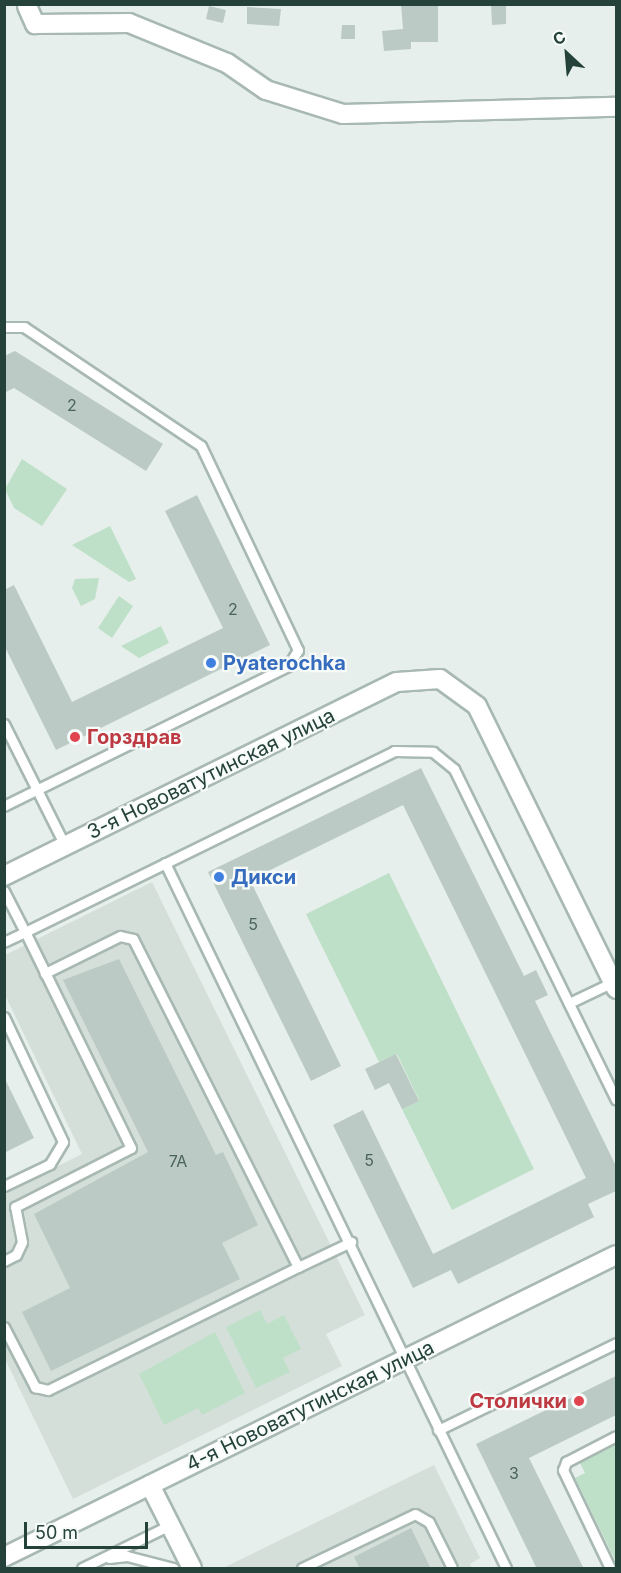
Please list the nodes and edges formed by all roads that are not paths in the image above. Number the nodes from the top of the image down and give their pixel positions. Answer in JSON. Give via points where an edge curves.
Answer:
{"nodes":[{"id":1,"x":26,"y":5,"type":"edge"},
{"id":2,"x":616,"y":107,"type":"edge"},
{"id":3,"x":4,"y":327,"type":"edge"},
{"id":4,"x":4,"y":724,"type":"edge"},
{"id":5,"x":37,"y":790,"type":"junction"},
{"id":6,"x":4,"y":806,"type":"edge"},
{"id":7,"x":65,"y":846,"type":"junction"},
{"id":8,"x":165,"y":863,"type":"junction"},
{"id":9,"x":4,"y":876,"type":"edge"},
{"id":10,"x":4,"y":891,"type":"edge"},
{"id":11,"x":25,"y":932,"type":"junction"},
{"id":12,"x":4,"y":942,"type":"edge"},
{"id":13,"x":45,"y":973,"type":"junction"},
{"id":14,"x":615,"y":986,"type":"edge"},
{"id":15,"x":569,"y":1003,"type":"junction"},
{"id":16,"x":4,"y":1017,"type":"edge"},
{"id":17,"x":616,"y":1099,"type":"edge"},
{"id":18,"x":4,"y":1186,"type":"edge"},
{"id":19,"x":351,"y":1242,"type":"junction"},
{"id":20,"x":616,"y":1255,"type":"edge"},
{"id":21,"x":4,"y":1261,"type":"edge"},
{"id":22,"x":298,"y":1268,"type":"junction"},
{"id":23,"x":4,"y":1327,"type":"edge"},
{"id":24,"x":616,"y":1342,"type":"edge"},
{"id":25,"x":407,"y":1358,"type":"junction"},
{"id":26,"x":438,"y":1430,"type":"junction"},
{"id":27,"x":616,"y":1436,"type":"edge"},
{"id":28,"x":150,"y":1485,"type":"junction"},
{"id":29,"x":170,"y":1525,"type":"junction"},
{"id":30,"x":4,"y":1557,"type":"edge"},
{"id":31,"x":104,"y":1558,"type":"junction"},
{"id":32,"x":82,"y":1569,"type":"edge"},
{"id":33,"x":173,"y":1569,"type":"edge"},
{"id":34,"x":192,"y":1569,"type":"edge"},
{"id":35,"x":302,"y":1569,"type":"edge"},
{"id":36,"x":452,"y":1569,"type":"edge"},
{"id":37,"x":506,"y":1569,"type":"edge"},
{"id":38,"x":610,"y":1569,"type":"edge"}],
"edges":[{"from":1,"to":2,"type":"street","via":[[35,24],[129,23],[227,63],[267,90],[344,114]]},
{"from":3,"to":5,"type":"lane","via":[[24,327],[201,446],[298,650],[288,666]]},
{"from":4,"to":5,"type":"lane"},
{"from":5,"to":6,"type":"lane"},
{"from":5,"to":7,"type":"lane"},
{"from":7,"to":9,"type":"street","name":"3-я Нововатутинская улица"},
{"from":7,"to":14,"type":"street","name":"3-я Нововатутинская улица","via":[[419,676],[455,684],[477,706]]},
{"from":8,"to":11,"type":"lane"},
{"from":8,"to":15,"type":"lane","via":[[394,751],[433,752],[454,769]]},
{"from":8,"to":19,"type":"lane"},
{"from":10,"to":11,"type":"lane"},
{"from":11,"to":12,"type":"lane"},
{"from":11,"to":13,"type":"lane"},
{"from":13,"to":21,"type":"lane","via":[[130,1148],[15,1207],[22,1242],[16,1255]]},
{"from":13,"to":22,"type":"lane","via":[[120,936],[133,939]]},
{"from":14,"to":15,"type":"lane"},
{"from":15,"to":17,"type":"lane"},
{"from":16,"to":18,"type":"lane","via":[[63,1142],[50,1164]]},
{"from":19,"to":22,"type":"lane"},
{"from":19,"to":25,"type":"lane"},
{"from":20,"to":25,"type":"street","name":"4-я Нововатутинская улица"},
{"from":22,"to":23,"type":"lane","via":[[48,1390],[35,1387]]},
{"from":24,"to":26,"type":"lane"},
{"from":25,"to":26,"type":"lane"},
{"from":25,"to":28,"type":"street","name":"4-я Нововатутинская улица"},
{"from":26,"to":37,"type":"lane"},
{"from":27,"to":38,"type":"lane","via":[[563,1466]]},
{"from":28,"to":29,"type":"street"},
{"from":28,"to":30,"type":"street","name":"4-я Нововатутинская улица"},
{"from":29,"to":31,"type":"lane"},
{"from":29,"to":34,"type":"street"},
{"from":31,"to":32,"type":"lane"},
{"from":31,"to":33,"type":"lane","via":[[127,1556]]},
{"from":35,"to":36,"type":"lane","via":[[415,1514],[429,1522]]}]}
